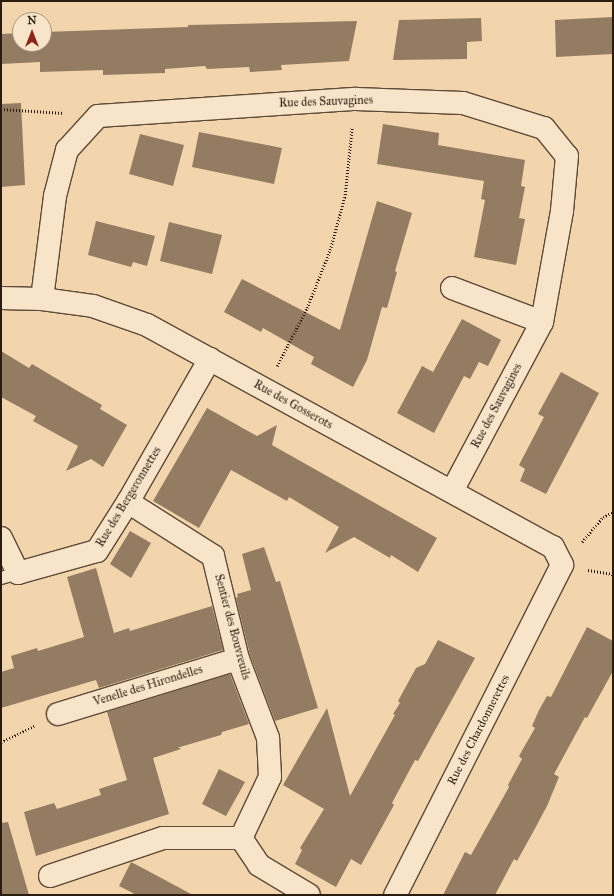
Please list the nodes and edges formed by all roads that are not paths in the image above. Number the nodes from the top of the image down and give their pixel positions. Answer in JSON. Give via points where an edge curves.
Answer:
{"nodes":[{"id":1,"x":452,"y":288,"type":"dead end"},
{"id":2,"x":1,"y":298,"type":"edge"},
{"id":3,"x":42,"y":299,"type":"junction"},
{"id":4,"x":542,"y":322,"type":"junction"},
{"id":5,"x":210,"y":359,"type":"junction"},
{"id":6,"x":452,"y":491,"type":"junction"},
{"id":7,"x":128,"y":502,"type":"junction"},
{"id":8,"x":1,"y":538,"type":"edge"},
{"id":9,"x":562,"y":565,"type":"joint"},
{"id":10,"x":10,"y":575,"type":"edge"},
{"id":11,"x":238,"y":659,"type":"junction"},
{"id":12,"x":58,"y":714,"type":"road end"},
{"id":13,"x":241,"y":838,"type":"junction"},
{"id":14,"x":50,"y":876,"type":"dead end"},
{"id":15,"x":309,"y":895,"type":"edge"},
{"id":16,"x":395,"y":895,"type":"edge"}],
"edges":[{"from":1,"to":4,"type":"street"},
{"from":2,"to":3,"type":"street","name":"Rue des Gosserots"},
{"from":3,"to":4,"type":"street","name":"Rue des Sauvagines","via":[[55,196],[67,150],[98,116],[356,99],[463,103],[544,128],[567,156],[562,212]]},
{"from":3,"to":5,"type":"street","name":"Rue des Gosserots","via":[[93,306],[140,323]]},
{"from":4,"to":6,"type":"street","name":"Rue des Sauvagines"},
{"from":5,"to":6,"type":"street","name":"Rue des Gosserots"},
{"from":5,"to":7,"type":"street","name":"Rue des Bergeronnettes"},
{"from":6,"to":9,"type":"street","name":"Rue des Gosserots","via":[[553,547]]},
{"from":7,"to":10,"type":"street","name":"Rue des Bergeronnettes","via":[[97,551]]},
{"from":7,"to":11,"type":"street","name":"Sentier des Bouvreuils","via":[[213,556]]},
{"from":8,"to":10,"type":"street","name":"Rue des Bergeronnettes"},
{"from":9,"to":16,"type":"street","name":"Rue des Chardonnerettes"},
{"from":11,"to":12,"type":"street","name":"Venelle des Hirondelles"},
{"from":11,"to":13,"type":"street","name":"Sentier des Bouvreuils","via":[[268,738],[270,777]]},
{"from":13,"to":14,"type":"street","via":[[164,838]]},
{"from":13,"to":15,"type":"street","via":[[259,865]]}]}
